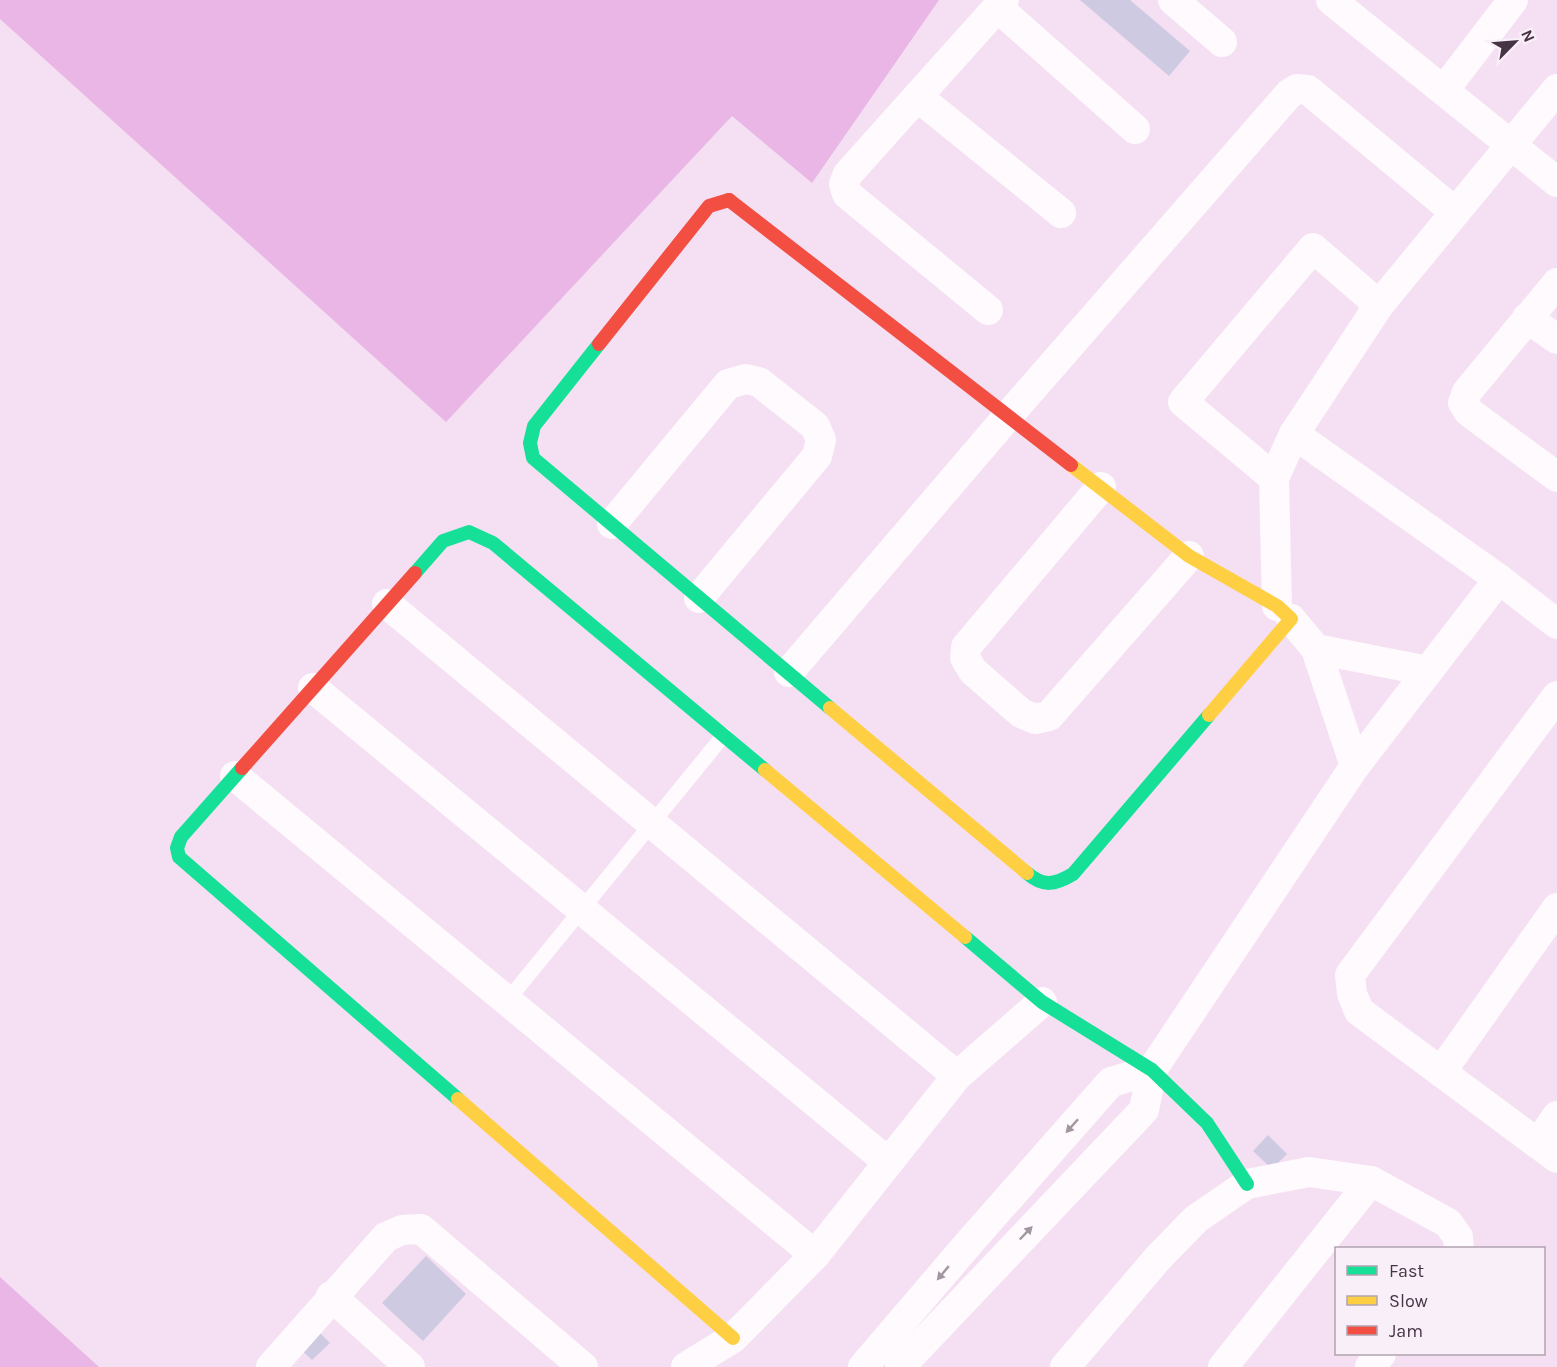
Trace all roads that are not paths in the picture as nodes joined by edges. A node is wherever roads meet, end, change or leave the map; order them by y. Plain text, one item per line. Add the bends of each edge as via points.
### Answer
1 (1173, 0) edge
2 (1331, 0) edge
3 (1514, 0) edge
4 (1000, 4) edge
5 (1362, 9) edge
6 (1222, 42) dead end
7 (1557, 89) edge
8 (1444, 90) junction
9 (918, 97) junction
10 (1135, 129) dead end
11 (1511, 144) junction
12 (1557, 182) edge
13 (1455, 212) junction
14 (1061, 213) dead end
15 (1557, 283) edge
16 (1379, 304) junction
17 (987, 309) dead end
18 (1527, 318) junction
19 (1557, 339) edge
20 (1008, 416) junction
21 (1294, 434) junction
22 (1557, 477) edge
23 (1274, 478) junction
24 (1101, 487) junction
25 (612, 524) junction
26 (1189, 556) junction
27 (1499, 579) junction
28 (699, 597) junction
29 (387, 604) junction
30 (1284, 612) junction
31 (1557, 624) edge
32 (1316, 649) junction
33 (1428, 671) junction
34 (789, 672) junction
35 (313, 688) junction
36 (1557, 696) edge
37 (724, 735) junction
38 (1355, 766) junction
39 (235, 776) junction
40 (651, 824) junction
41 (1557, 908) edge
42 (581, 910) junction
43 (507, 1001) junction
44 (1042, 1002) junction
45 (1152, 1070) junction
46 (1441, 1072) junction
47 (957, 1076) junction
48 (1557, 1116) edge
49 (1547, 1151) edge
50 (888, 1162) junction
51 (1371, 1181) junction
52 (1247, 1184) junction
53 (969, 1243) junction
54 (1459, 1247) edge
55 (814, 1255) junction
56 (995, 1265) junction
57 (332, 1296) junction
58 (733, 1338) junction
59 (1379, 1355) edge
60 (271, 1367) edge
61 (410, 1367) edge
62 (583, 1367) edge
63 (686, 1367) edge
64 (863, 1367) edge
65 (900, 1367) edge
66 (1065, 1367) edge
67 (1223, 1367) edge
68 (1370, 1367) edge

1 - 6 street
2 - 5 street
3 - 8 street
4 - 9 street
4 - 10 street
5 - 8 street
7 - 11 street
8 - 11 street
9 - 14 street
9 - 17 street via 848,174 844,184 847,194
11 - 12 street
11 - 13 street
13 - 16 street
13 - 20 street via 1308,90 1297,89
15 - 18 street
16 - 21 street
16 - 23 street via 1313,248 1183,402
18 - 19 street
18 - 22 street via 1467,392 1463,404
20 - 24 street
20 - 25 street via 729,200 719,201 709,206 534,426 530,442 533,458
20 - 34 street
21 - 23 street
21 - 27 street
23 - 30 street
24 - 26 street
24 - 26 street via 966,647 965,658 973,671 1021,713 1035,718 1049,716
25 - 28 street
25 - 28 street via 728,384 746,379 759,382 815,426 821,440 817,456
26 - 30 street
27 - 31 street
27 - 33 street
28 - 34 street
29 - 35 street
29 - 37 street via 443,541 469,532 493,543
29 - 40 street
30 - 32 street
30 - 34 street via 1073,874 1052,884 1038,883
32 - 33 street
32 - 38 street
33 - 38 street
35 - 39 street
35 - 42 street
36 - 46 street via 1350,975 1359,1011
37 - 40 lane
37 - 44 street
38 - 45 street
39 - 43 street
39 - 58 street via 181,837 179,857
40 - 42 lane
40 - 47 street
41 - 46 street
42 - 43 lane
42 - 50 street
43 - 55 street
44 - 45 street
44 - 47 street
45 - 52 street via 1206,1123
45 -> 53 street via 1111,1082
56 -> 45 street via 1144,1110
46 - 49 street
47 - 50 street
48 - 49 street
50 - 55 street
51 - 52 street via 1309,1172
51 - 54 street via 1448,1223 1458,1237
51 - 67 street
52 - 66 street via 1196,1219
53 - 56 street
53 -> 64 street
55 - 58 street
56 - 65 street
57 - 60 street
57 - 61 street
57 - 62 street via 386,1237 402,1230 421,1229
58 - 63 street
59 - 68 street

